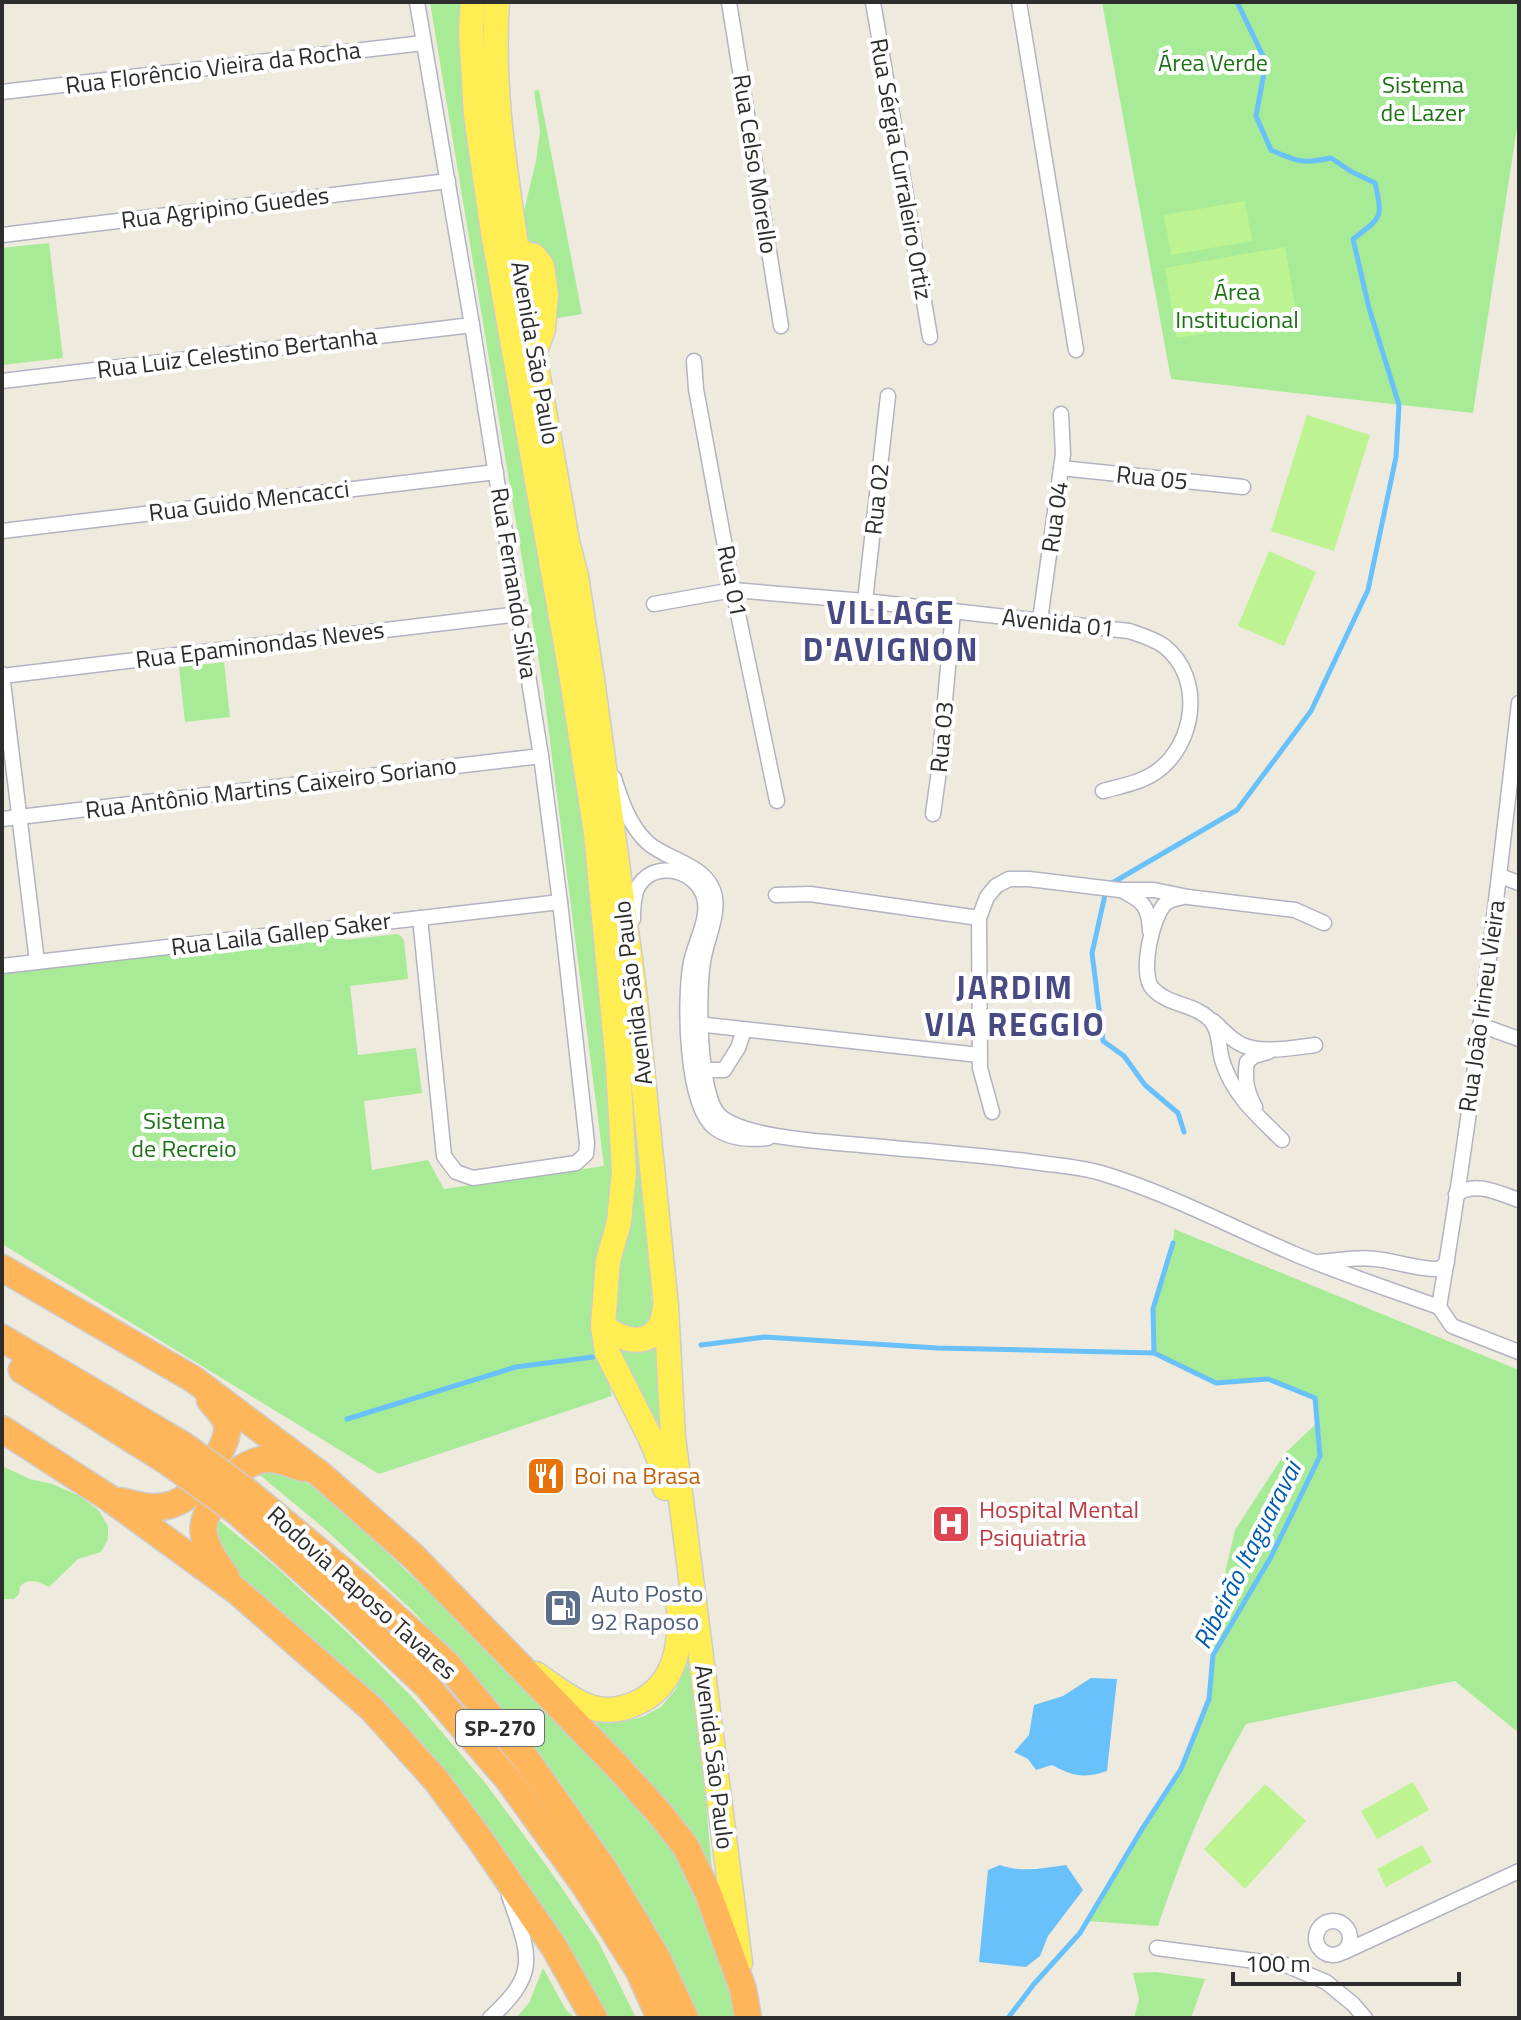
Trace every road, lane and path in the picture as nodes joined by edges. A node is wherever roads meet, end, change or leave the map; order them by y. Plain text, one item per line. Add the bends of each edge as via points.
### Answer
1 (417, 2) edge
2 (472, 2) edge
3 (497, 2) edge
4 (729, 2) edge
5 (873, 2) edge
6 (1019, 2) edge
7 (423, 43) junction
8 (2, 92) edge
9 (448, 181) junction
10 (2, 235) edge
11 (472, 325) junction
12 (781, 326) dead end
13 (930, 337) dead end
14 (1076, 350) dead end
15 (694, 361) dead end
16 (2, 381) edge
17 (888, 396) dead end
18 (1061, 414) dead end
19 (1061, 468) junction
20 (496, 472) junction
21 (1243, 487) dead end
22 (2, 531) edge
23 (733, 590) junction
24 (865, 601) junction
25 (654, 604) dead end
26 (953, 612) junction
27 (519, 614) junction
28 (1040, 620) junction
29 (2, 675) edge
30 (1519, 703) edge
31 (1517, 730) edge
32 (601, 739) junction
33 (541, 756) junction
34 (1103, 791) dead end
35 (777, 801) dead end
36 (933, 814) dead end
37 (19, 817) junction
38 (2, 819) edge
39 (1500, 876) junction
40 (1519, 883) edge
41 (1118, 889) junction
42 (776, 895) dead end
43 (1160, 898) junction
44 (560, 902) junction
45 (1146, 907) junction
46 (420, 918) junction
47 (979, 918) junction
48 (1324, 923) dead end
49 (1150, 944) junction
50 (692, 960) junction
51 (37, 962) junction
52 (2, 966) edge
53 (634, 989) junction
54 (1209, 1019) junction
55 (702, 1024) junction
56 (1480, 1025) junction
57 (744, 1030) junction
58 (1519, 1039) edge
59 (1240, 1044) junction
60 (1315, 1045) dead end
61 (1280, 1049) junction
62 (979, 1055) junction
63 (1222, 1060) junction
64 (1247, 1062) junction
65 (698, 1069) junction
66 (992, 1112) dead end
67 (1263, 1121) junction
68 (1282, 1140) dead end
69 (1456, 1194) junction
70 (1519, 1200) edge
71 (1316, 1262) junction
72 (1447, 1262) junction
73 (2, 1268) edge
74 (666, 1306) junction
75 (1439, 1307) junction
76 (603, 1326) junction
77 (2, 1338) edge
78 (1519, 1352) edge
79 (2, 1357) edge
80 (193, 1379) junction
81 (2, 1429) edge
82 (176, 1453) junction
83 (321, 1475) junction
84 (109, 1498) junction
85 (242, 1502) junction
86 (238, 1592) junction
87 (514, 1660) junction
88 (500, 1869) junction
89 (1519, 1871) edge
90 (1351, 1935) junction
91 (1367, 1940) junction
92 (1157, 1948) dead end
93 (1344, 1952) junction
94 (743, 1989) junction
95 (490, 2018) edge
96 (594, 2018) edge
97 (660, 2018) edge
98 (685, 2018) edge
99 (748, 2018) edge
100 (1365, 2018) edge

1 - 7 street, Rua Fernando Silva
2 - 76 main road, Avenida São Paulo via 476,115 493,232 596,833 624,1172
3 - 32 main road, Avenida São Paulo via 502,156
4 - 12 street, Rua Celso Morello
5 - 13 street, Rua Sérgia Curraleiro Ortiz
6 - 14 street
7 - 8 street, Rua Florêncio Vieira da Rocha
7 - 9 street, Rua Fernando Silva
9 - 10 street, Rua Agripino Guedes
9 - 11 street, Rua Fernando Silva
11 - 16 street, Rua Luiz Celestino Bertanha
11 - 20 street, Rua Fernando Silva
15 - 23 street, Rua 01
17 - 24 street, Rua 02
18 - 19 street, Rua 04
19 - 21 street, Rua 05
19 - 28 street, Rua 04
20 - 22 street, Rua Guido Mencacci
20 - 27 street, Rua Fernando Silva
23 - 24 street, Avenida 01
23 - 25 street, Avenida 01
23 - 35 street, Rua 01
24 - 26 street, Avenida 01
26 - 28 street, Avenida 01
26 - 36 street, Rua 03
27 - 29 street, Rua Epaminondas Neves
27 - 33 street, Rua Fernando Silva
28 - 34 street, Avenida 01 via 1142,636 1164,646 1186,680 1190,720 1173,756 1142,780
29 - 37 street
30 - 31 street, Rua João Irineu Vieira
31 - 39 street, Rua João Irineu Vieira
32 - 53 main road, Avenida São Paulo
32 - 55 street via 639,833 702,874 713,889 715,912 702,966
33 - 37 street, Rua Antônio Martins Caixeiro Soriano
33 - 44 street, Rua Fernando Silva
37 - 38 street, Rua Antônio Martins Caixeiro Soriano
37 - 51 street
39 - 40 street
39 - 56 street, Rua João Irineu Vieira
41 - 43 street
41 - 45 street
41 - 47 street via 1009,879 987,897
42 - 47 street via 810,894
43 - 45 street via 1145,895
43 - 48 street via 1295,910
43 - 49 street
44 - 46 street, Rua Laila Gallep Saker
44 - 46 street, Rua Fernando Silva via 586,1154 576,1163 473,1178 456,1172 444,1156
45 - 49 street
46 - 51 street, Rua Laila Gallep Saker
47 - 62 street
49 - 54 street via 1146,973 1153,989
50 - 53 street via 706,908 703,896 684,874 655,871 637,889 633,903
50 - 55 street via 694,1017
50 - 65 street via 687,1025
51 - 52 street, Rua Laila Gallep Saker
53 - 74 main road, Avenida São Paulo
54 - 59 street
54 - 63 street
55 - 57 street
55 - 65 street
56 - 58 street
56 - 69 street, Rua João Irineu Vieira
57 - 62 street
57 - 65 street via 724,1070
59 - 61 street
59 - 63 street via 1228,1045
59 - 64 street
60 - 61 street
61 - 64 street
62 - 66 street
63 - 64 street via 1236,1071
63 - 67 street via 1239,1097
64 - 67 street via 1245,1082
65 - 71 street via 719,1115 740,1126 784,1137 1047,1163 1099,1173
67 - 68 street
69 - 70 street via 1482,1188
69 - 72 street, Rua João Irineu Vieira
71 - 72 street via 1380,1259 1429,1270
71 - 75 street
72 - 75 street, Rua João Irineu Vieira
73 - 80 highway, SP-270
74 - 76 main road via 661,1325 642,1339 617,1337
74 - 94 main road, Avenida São Paulo via 673,1437
75 - 78 street via 1452,1326
76 - 87 main road, Avenida São Paulo via 607,1352 663,1473 681,1627 676,1657 650,1696 605,1711 574,1699
77 - 82 highway, Rodovia Raposo Tavares / SP-270
79 - 82 highway, Rodovia Raposo Tavares / SP-270
80 - 83 highway, SP-270
80 - 84 highway via 226,1420 227,1438 220,1455 186,1497 173,1504 157,1508
81 - 84 highway
82 - 85 highway, Rodovia Raposo Tavares / SP-270, bridge
83 - 86 highway via 266,1458 241,1469 204,1515 204,1541
83 - 87 highway, SP-270 via 414,1557
84 - 86 highway
85 - 97 highway, Rodovia Raposo Tavares / SP-270 via 427,1686 507,1778 585,1886 639,1971
85 - 98 highway, Rodovia Raposo Tavares / SP-270 via 362,1587 447,1664 526,1759 604,1869 657,1958
86 - 88 highway via 371,1708 436,1780
87 - 94 highway, SP-270 via 686,1847
88 - 95 street via 527,1949 526,1968 521,1983
88 - 96 highway via 554,1947
89 - 91 street
90 - 91 street
90 - 93 street
90 - 93 street via 1345,1924 1334,1920 1316,1934 1318,1946 1327,1954
91 - 93 street
92 - 100 street via 1286,1965 1326,1982
94 - 99 highway, SP-270

